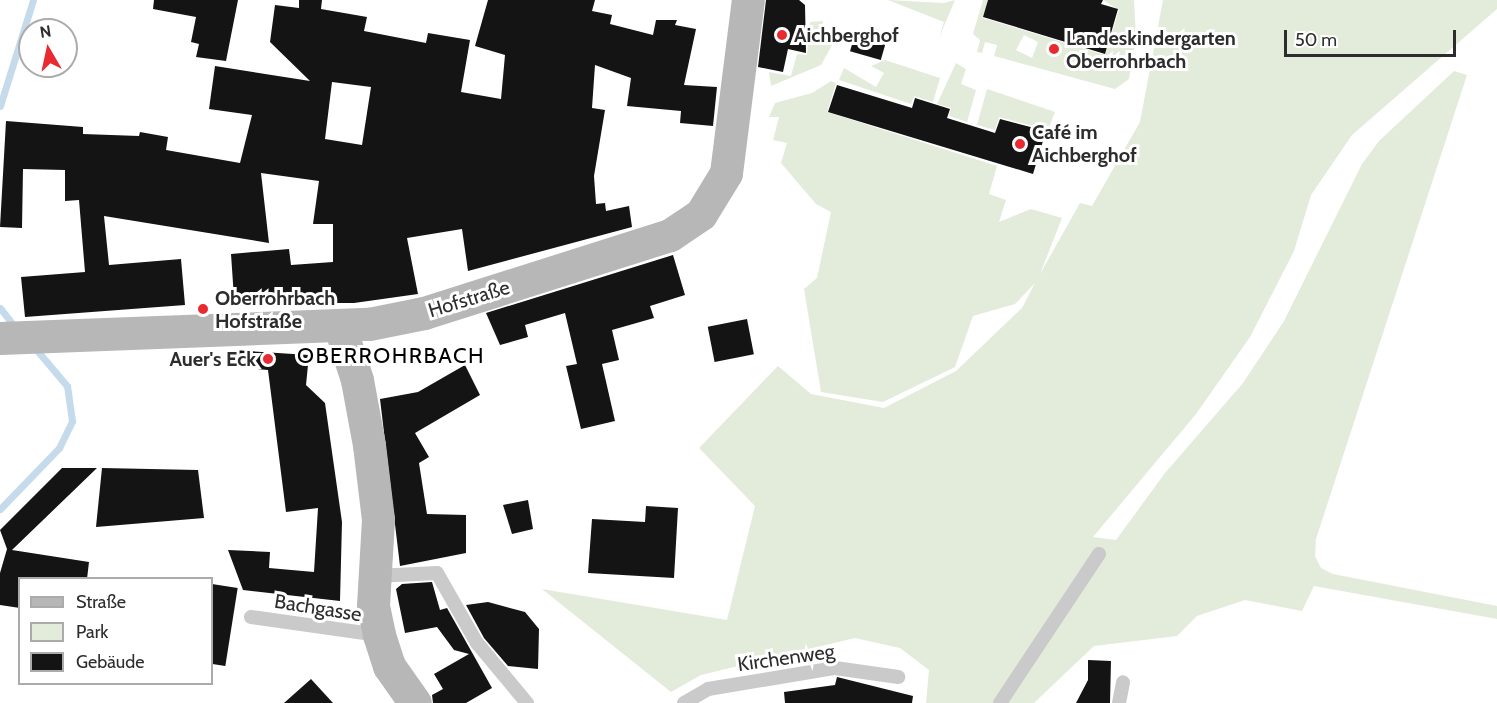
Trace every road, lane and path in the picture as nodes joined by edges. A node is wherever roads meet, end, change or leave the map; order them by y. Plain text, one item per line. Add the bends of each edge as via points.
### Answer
1 (748, 0) edge
2 (340, 327) junction
3 (0, 338) edge
4 (1099, 554) dead end
5 (374, 576) junction
6 (251, 617) dead end
7 (379, 635) junction
8 (898, 677) dead end
9 (1123, 682) dead end
10 (415, 703) edge
11 (527, 703) edge
12 (684, 703) edge
13 (1000, 703) edge
14 (1119, 703) edge

1 - 2 main road, Hofstraße via 737,58 731,155 720,189 701,214 670,235 424,313
2 - 3 main road, Hofstraße
2 - 5 main road via 357,380 369,445 378,519
4 - 13 lane
5 - 7 main road
5 - 11 lane via 437,573 477,644
6 - 7 lane, Bachgasse
7 - 10 main road via 389,666
8 - 12 lane, Kirchenweg via 835,668 708,689
9 - 14 lane

